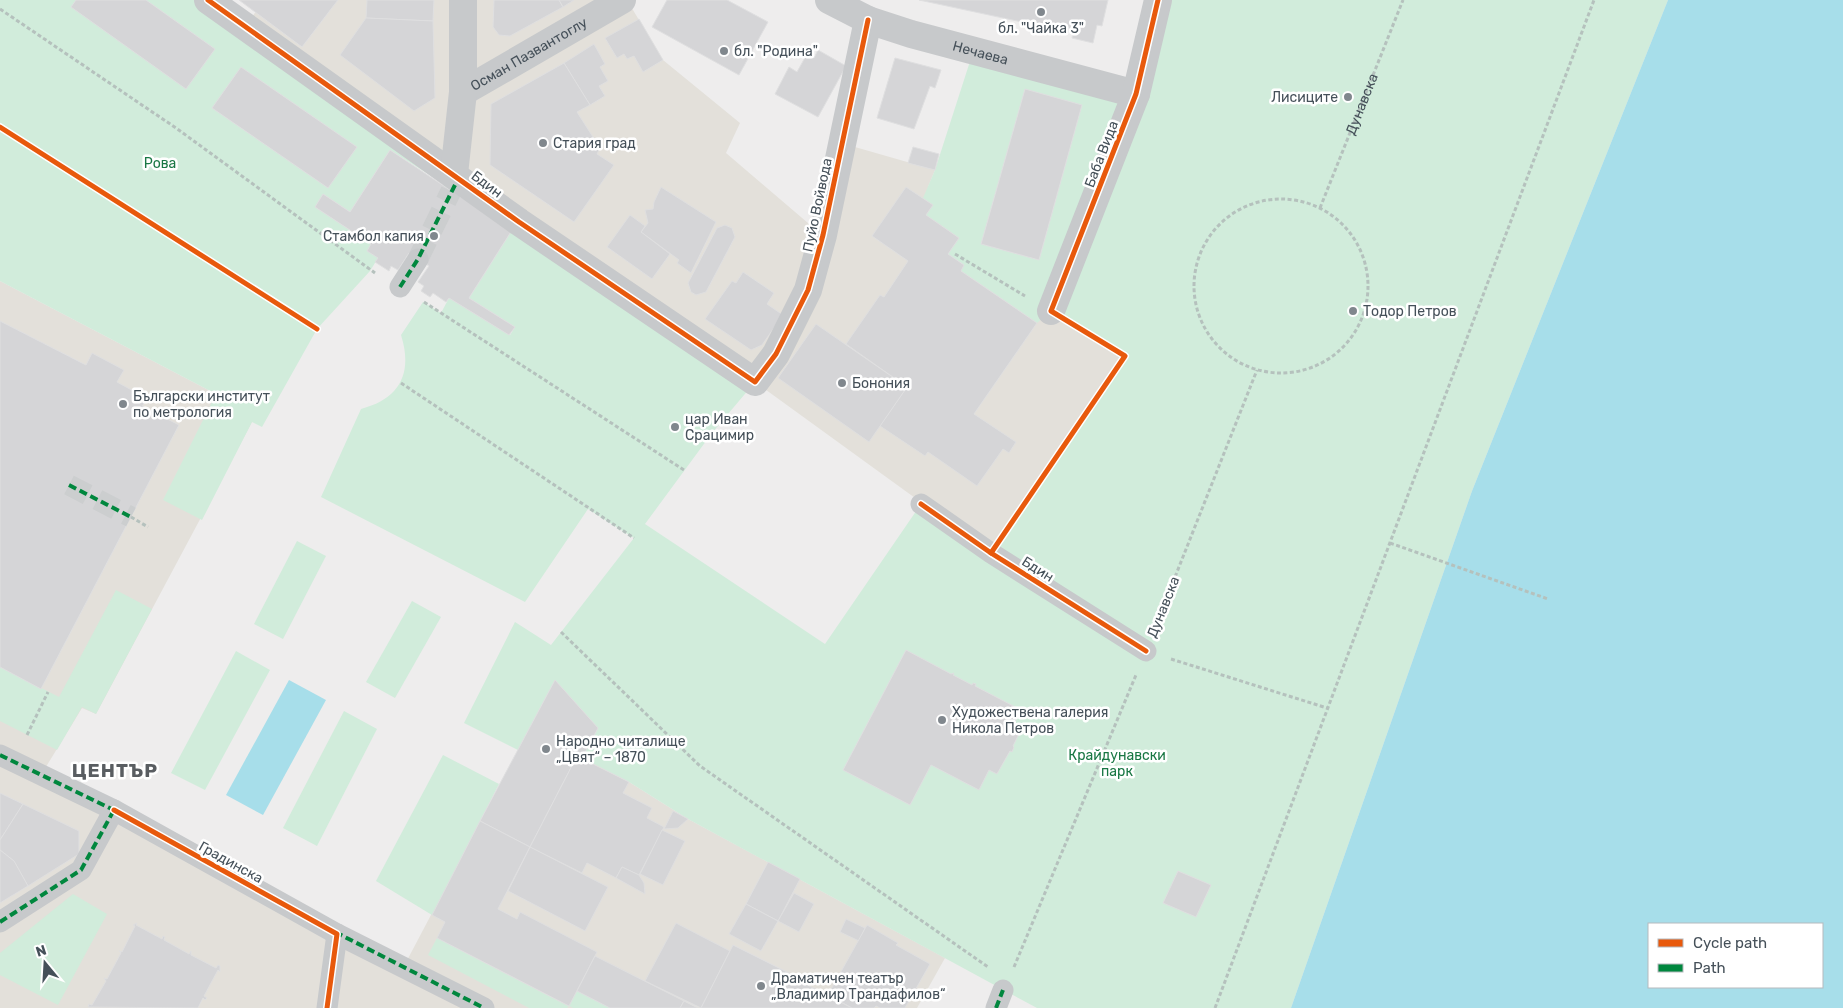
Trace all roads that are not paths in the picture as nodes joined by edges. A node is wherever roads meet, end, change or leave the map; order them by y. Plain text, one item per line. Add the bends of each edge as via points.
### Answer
1 (208, 0) edge
2 (463, 0) edge
3 (622, 0) edge
4 (828, 0) edge
5 (1158, 0) edge
6 (868, 20) junction
7 (462, 92) junction
8 (1136, 94) junction
9 (455, 181) junction
10 (418, 259) tunnel mouth
11 (400, 287) road end
12 (1051, 311) road end
13 (755, 382) joint
14 (921, 504) dead end
15 (1146, 651) road end
16 (0, 755) edge
17 (114, 810) junction
18 (0, 922) edge
19 (337, 934) junction
20 (327, 1008) edge
21 (484, 1008) edge

1 - 9 street, Бдин
2 - 7 street
3 - 7 street, Осман Пазвантоглу
4 - 6 street, Нечаева
5 - 8 street, Баба Вида
6 - 8 street, Нечаева via 973,52
6 - 13 street, Пуйо Войвода via 823,235 808,290 776,354
7 - 9 street
8 - 12 street, Баба Вида
9 - 13 street, Бдин
10 - 11 street
14 - 15 street, Бдин via 991,553
16 - 17 street, Градинска
17 - 18 street via 81,870
17 - 19 street, Градинска
19 - 20 street
19 - 21 street, Градинска

